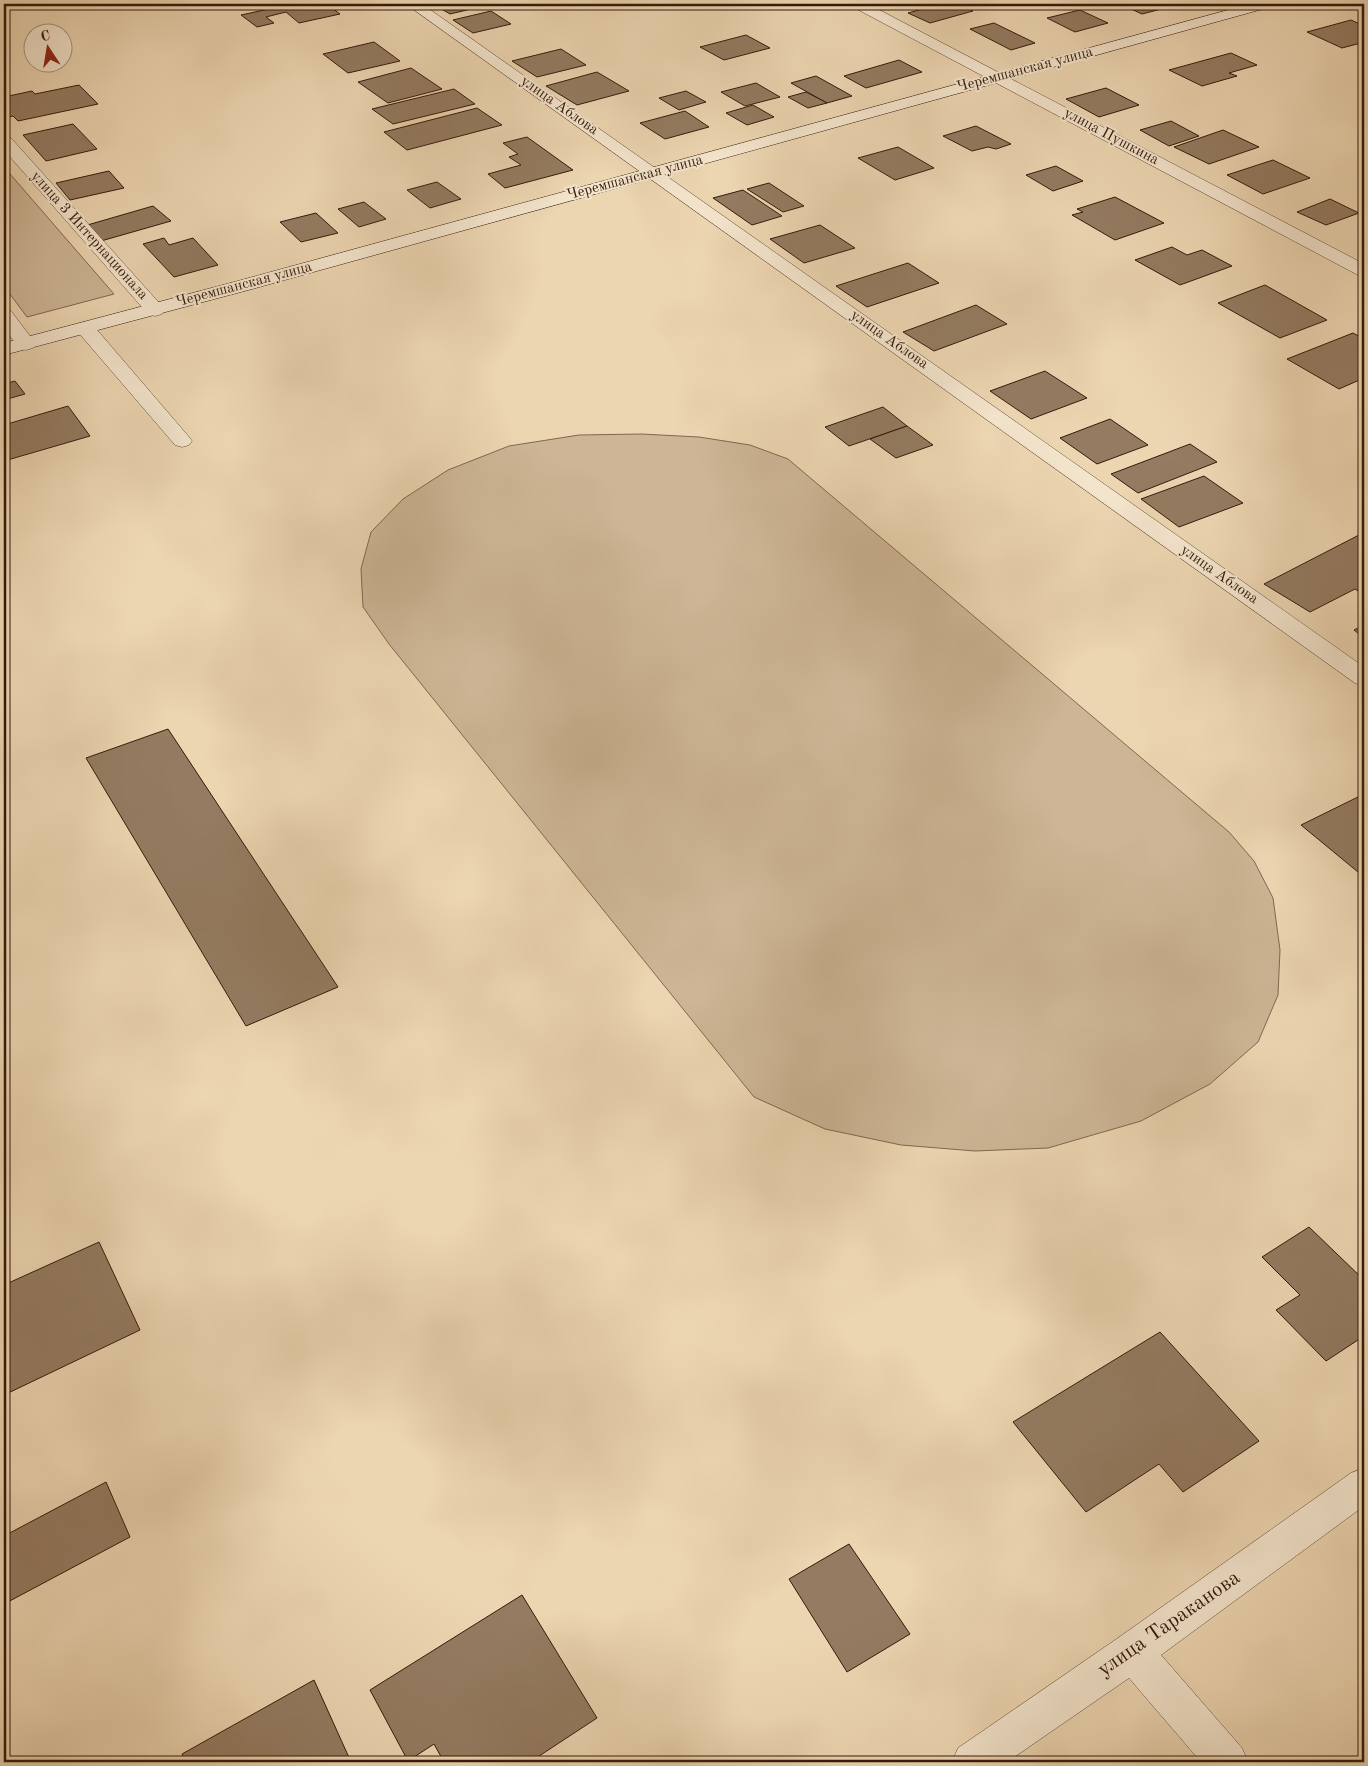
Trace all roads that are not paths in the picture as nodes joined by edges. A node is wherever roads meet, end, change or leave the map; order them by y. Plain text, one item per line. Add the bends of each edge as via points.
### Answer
1 (414, 4) edge
2 (858, 4) edge
3 (1265, 4) edge
4 (1000, 78) junction
5 (4, 140) edge
6 (653, 173) junction
7 (1364, 271) edge
8 (155, 310) junction
9 (4, 315) edge
10 (85, 328) junction
11 (26, 344) junction
12 (4, 349) edge
13 (182, 441) dead end
14 (1364, 678) edge
15 (1364, 1485) edge
16 (1132, 1652) junction
17 (972, 1762) edge
18 (1228, 1762) edge

1 - 6 street, улица Аблова
2 - 4 street, улица Пушкина
3 - 4 street, Черемшанская улица
4 - 6 street, Черемшанская улица
4 - 7 street, улица Пушкина
5 - 8 street, улица 3 Интернационала
6 - 8 street, Черемшанская улица
6 - 14 street, улица Аблова
8 - 10 street, Черемшанская улица
9 - 11 street
10 - 11 street, Черемшанская улица
10 - 13 street
11 - 12 street, Черемшанская улица
15 - 16 street, улица Тараканова
16 - 17 street, улица Тараканова
16 - 18 street

